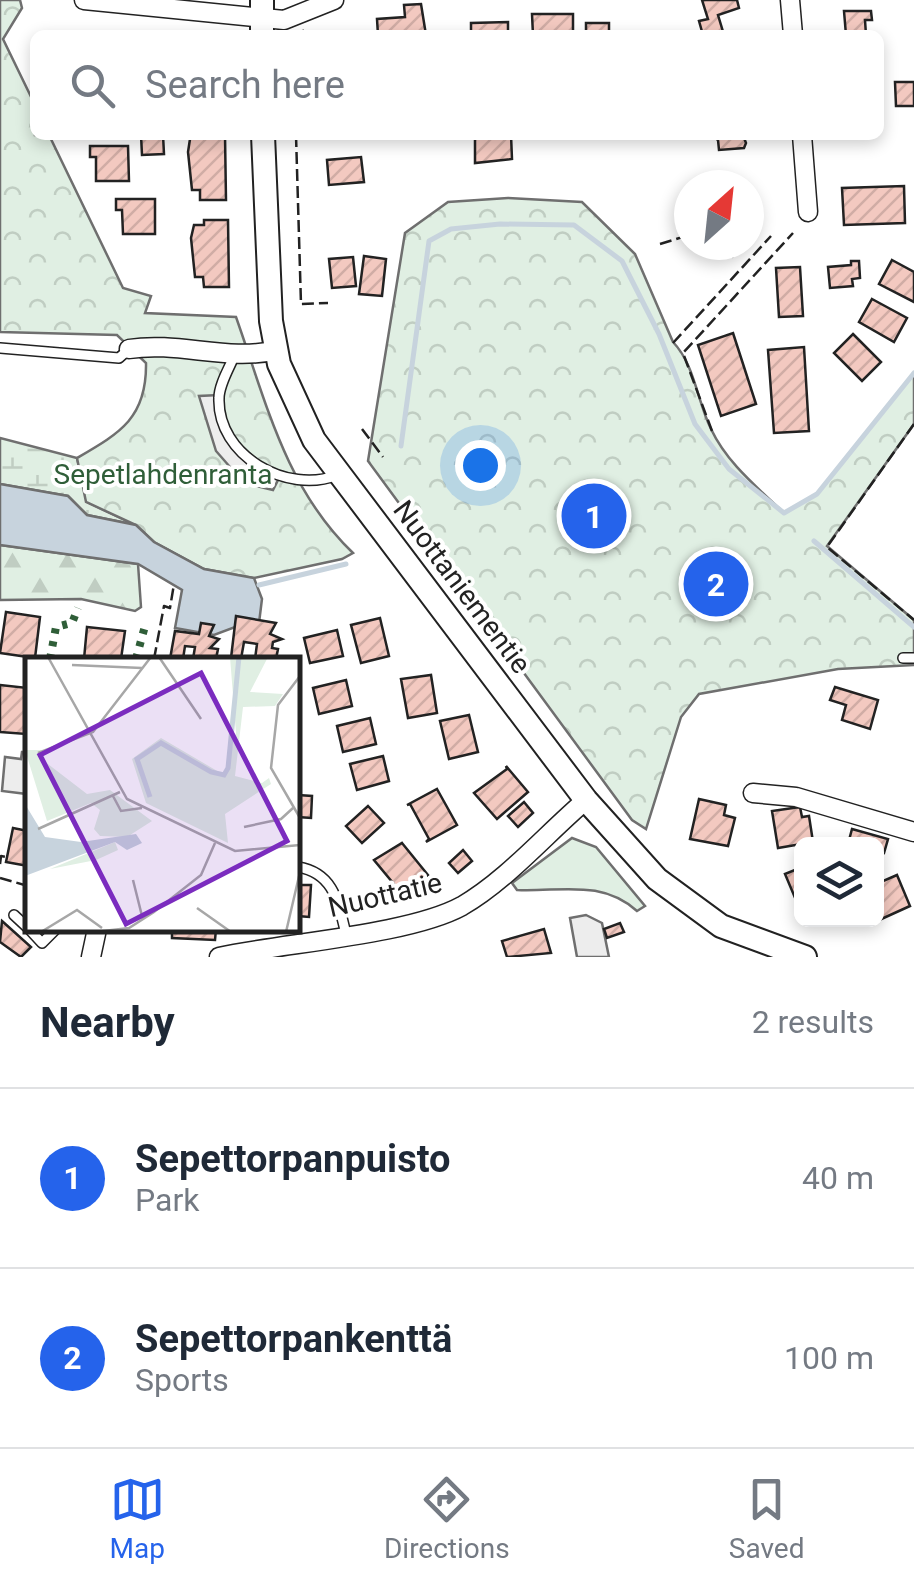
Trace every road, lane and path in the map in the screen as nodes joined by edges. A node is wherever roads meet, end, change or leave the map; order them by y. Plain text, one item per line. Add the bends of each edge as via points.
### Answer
1 (84, 0) edge
2 (334, 0) edge
3 (790, 0) edge
4 (262, 18) edge
5 (793, 30) edge
6 (263, 140) edge
7 (802, 140) edge
8 (808, 212) dead end
9 (0, 348) edge
10 (129, 349) joint
11 (276, 350) junction
12 (235, 354) junction
13 (340, 474) junction
14 (753, 792) dead end
15 (586, 800) junction
16 (914, 832) edge
17 (300, 867) edge
18 (14, 915) dead end
19 (25, 926) edge
20 (31, 932) edge
21 (54, 932) edge
22 (97, 932) edge
23 (346, 934) junction
24 (91, 957) edge
25 (219, 957) edge
26 (806, 957) edge

1 - 4 street
2 - 4 street via 294,19
3 - 5 street
6 - 11 main road, Nuottaniementie
7 - 8 street
9 - 10 lane via 94,358 119,358
10 - 12 street
11 - 12 street
11 - 13 main road, Nuottaniementie via 292,398
12 - 13 lane via 218,395 234,440 279,478 302,483
13 - 15 main road, Nuottaniementie
14 - 16 street via 796,797
15 - 23 street, Nuottatie via 466,904
15 - 26 main road, Nuottaniementie via 686,903 721,926
17 - 23 lane via 316,870 335,891
18 - 19 lane
20 - 21 lane via 42,942
22 - 24 street
23 - 25 street, Nuottatie

